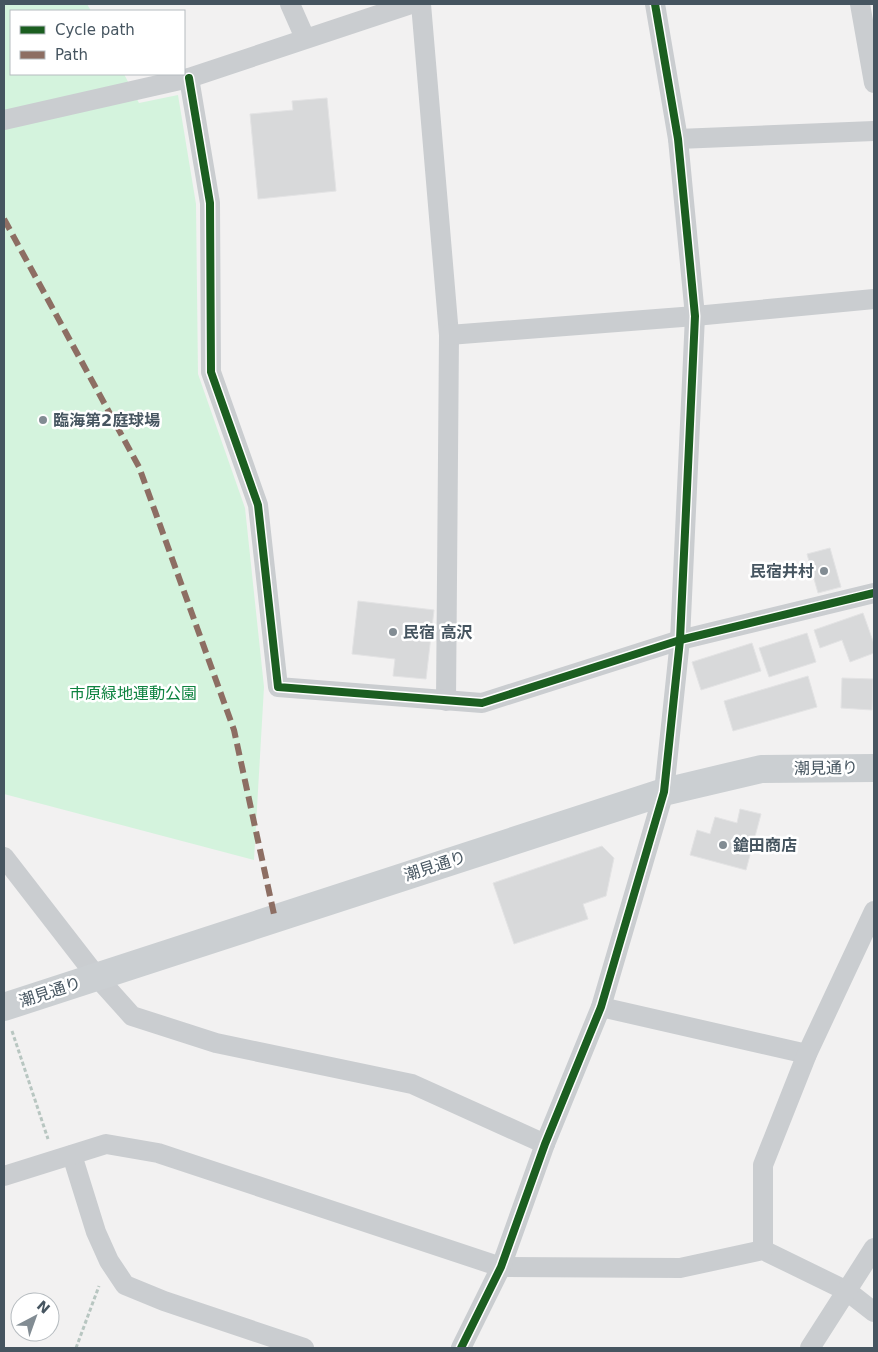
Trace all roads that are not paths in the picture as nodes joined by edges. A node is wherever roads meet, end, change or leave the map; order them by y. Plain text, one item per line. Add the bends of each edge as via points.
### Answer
1 (290, 4) edge
2 (411, 4) edge
3 (421, 4) edge
4 (655, 4) edge
5 (860, 4) edge
6 (305, 38) junction
7 (189, 78) junction
8 (874, 83) edge
9 (4, 120) edge
10 (874, 131) edge
11 (678, 139) junction
12 (874, 300) edge
13 (695, 316) junction
14 (449, 335) junction
15 (874, 593) edge
16 (680, 640) junction
17 (446, 701) junction
18 (874, 768) edge
19 (664, 792) junction
20 (6, 866) edge
21 (874, 911) edge
22 (97, 976) junction
23 (4, 1007) edge
24 (600, 1007) junction
25 (807, 1054) junction
26 (545, 1144) junction
27 (64, 1158) junction
28 (4, 1176) edge
29 (874, 1248) edge
30 (763, 1250) junction
31 (501, 1267) junction
32 (847, 1291) junction
33 (874, 1312) edge
34 (304, 1348) edge
35 (460, 1348) edge
36 (810, 1348) edge

1 - 6 street
2 - 6 street
3 - 14 street
4 - 11 street
5 - 8 street
6 - 7 street
7 - 9 street
7 - 17 street via 210,203 211,372 258,505 278,687
10 - 11 street
11 - 13 street
12 - 13 street
13 - 14 street
13 - 16 street
14 - 17 street
15 - 16 street
16 - 17 street via 482,703
16 - 19 street
18 - 19 street, 潮見通り via 761,769
19 - 22 street, 潮見通り
19 - 24 street
20 - 22 street
21 - 25 street
22 - 23 street, 潮見通り
22 - 26 street via 132,1016 216,1043 412,1084
24 - 25 street
24 - 26 street
25 - 30 street via 763,1165
26 - 31 street
27 - 28 street
27 - 31 street via 106,1144 158,1153
27 - 34 street via 109,1261 125,1285
29 - 32 street
30 - 31 street via 680,1268
30 - 32 street
31 - 35 street
32 - 33 street
32 - 36 street

